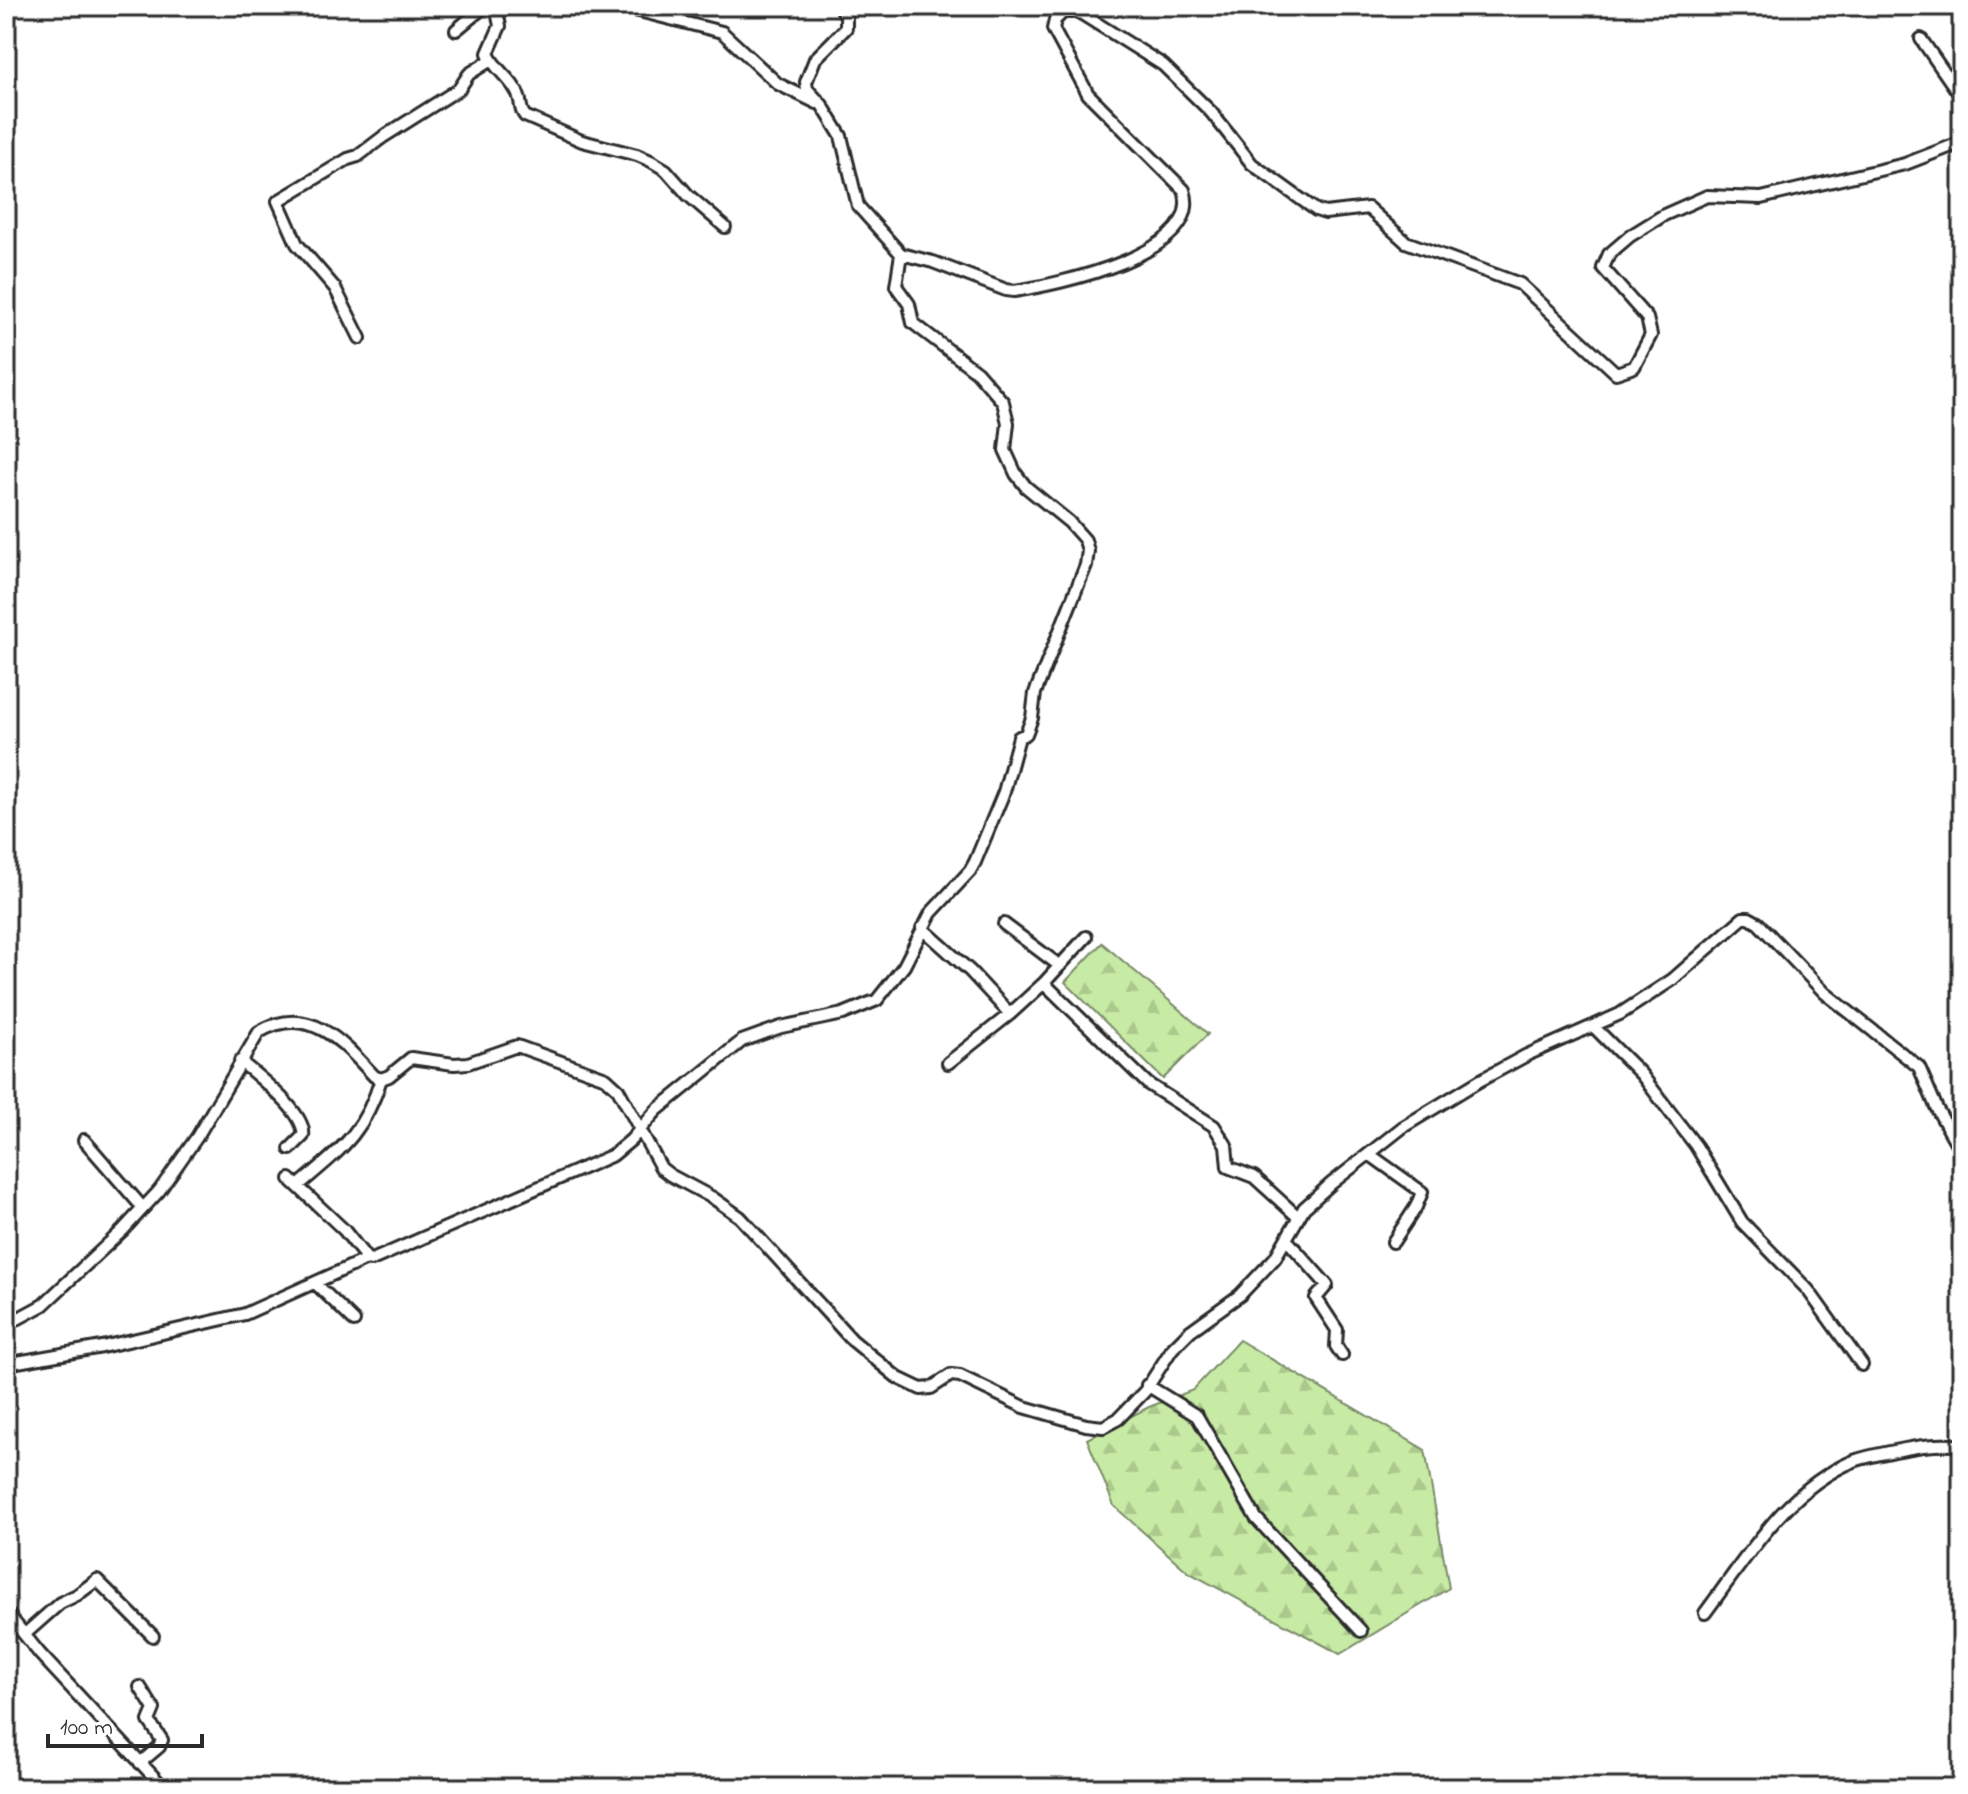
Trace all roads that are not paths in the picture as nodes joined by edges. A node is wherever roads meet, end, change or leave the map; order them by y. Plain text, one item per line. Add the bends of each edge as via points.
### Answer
1 (485, 6) edge
2 (496, 6) edge
3 (619, 6) edge
4 (840, 6) edge
5 (456, 30) dead end
6 (1921, 39) dead end
7 (491, 60) junction
8 (1962, 98) edge
9 (822, 105) junction
10 (1962, 142) edge
11 (725, 227) dead end
12 (901, 254) junction
13 (360, 338) dead end
14 (1004, 924) dead end
15 (922, 928) junction
16 (1086, 937) dead end
17 (1060, 966) junction
18 (1044, 983) junction
19 (1010, 1014) junction
20 (1594, 1027) junction
21 (240, 1061) junction
22 (948, 1063) dead end
23 (381, 1079) junction
24 (640, 1131) junction
25 (84, 1140) dead end
26 (290, 1149) dead end
27 (1962, 1153) edge
28 (1369, 1154) junction
29 (143, 1208) junction
30 (1298, 1217) junction
31 (1287, 1240) junction
32 (1393, 1242) dead end
33 (367, 1259) junction
34 (315, 1283) junction
35 (354, 1321) dead end
36 (6, 1325) edge
37 (1342, 1355) dead end
38 (6, 1364) edge
39 (1862, 1365) dead end
40 (1147, 1385) junction
41 (1962, 1446) edge
42 (6, 1612) edge
43 (1705, 1613) dead end
44 (1361, 1631) dead end
45 (25, 1634) junction
46 (153, 1636) dead end
47 (140, 1687) dead end
48 (140, 1763) junction
49 (164, 1788) edge

1 - 5 street
2 - 7 street via 500,26 489,50
3 - 9 street via 722,32 778,84
4 - 9 street via 846,28 815,59 806,82
6 - 8 street
7 - 11 street via 517,93 525,116 582,141 651,161
7 - 13 street via 469,74 459,89 358,156 278,201 297,244 335,288
9 - 12 street via 841,136 858,206
10 - 12 street via 1914,161 1761,198 1709,195 1630,236 1609,254 1603,268 1647,318 1651,335 1634,367 1616,373 1520,284 1406,242 1370,208 1316,210 1252,164 1211,112 1163,65 1072,11 1058,16 1054,34 1094,103 1184,190 1186,207 1179,221 1151,250 1090,276 1014,291
12 - 15 street via 896,286 909,304 913,323 977,372 1003,402 1010,465 1026,487 1075,528 1088,551 987,837 970,871
14 - 17 street
15 - 19 street
15 - 24 street via 904,966 877,1000 742,1041 657,1110
16 - 17 street
17 - 18 street
18 - 19 street
18 - 30 street via 1148,1084 1214,1126 1226,1145 1228,1167 1254,1177
19 - 22 street
20 - 27 street via 1672,980 1749,918 1825,993 1919,1067
20 - 28 street via 1479,1081
20 - 39 street via 1641,1074 1696,1146 1742,1222 1808,1290
21 - 23 street via 259,1032 272,1024 307,1022 334,1037
21 - 26 street via 302,1124 303,1136
21 - 29 street via 177,1167
23 - 24 street via 411,1058 468,1063 517,1046 613,1082
23 - 33 street via 369,1112 349,1140 294,1183
24 - 33 street via 613,1155
24 - 40 street via 661,1168 740,1217 852,1340 910,1385 931,1388 951,1375 960,1376 1024,1407 1103,1427 1129,1410
25 - 29 street
28 - 30 street
28 - 32 street via 1422,1192
29 - 36 street via 43,1305
30 - 31 street
31 - 37 street via 1327,1285 1316,1298 1337,1330 1336,1346
31 - 40 street via 1240,1295 1172,1349
33 - 34 street
34 - 35 street
34 - 38 street via 238,1316
40 - 44 street via 1197,1416 1256,1518
41 - 43 street via 1930,1443 1866,1457 1826,1476 1776,1519
42 - 45 street
45 - 46 street via 60,1603 98,1580
45 - 48 street
47 - 48 street via 154,1709 149,1721 162,1740
48 - 49 street

